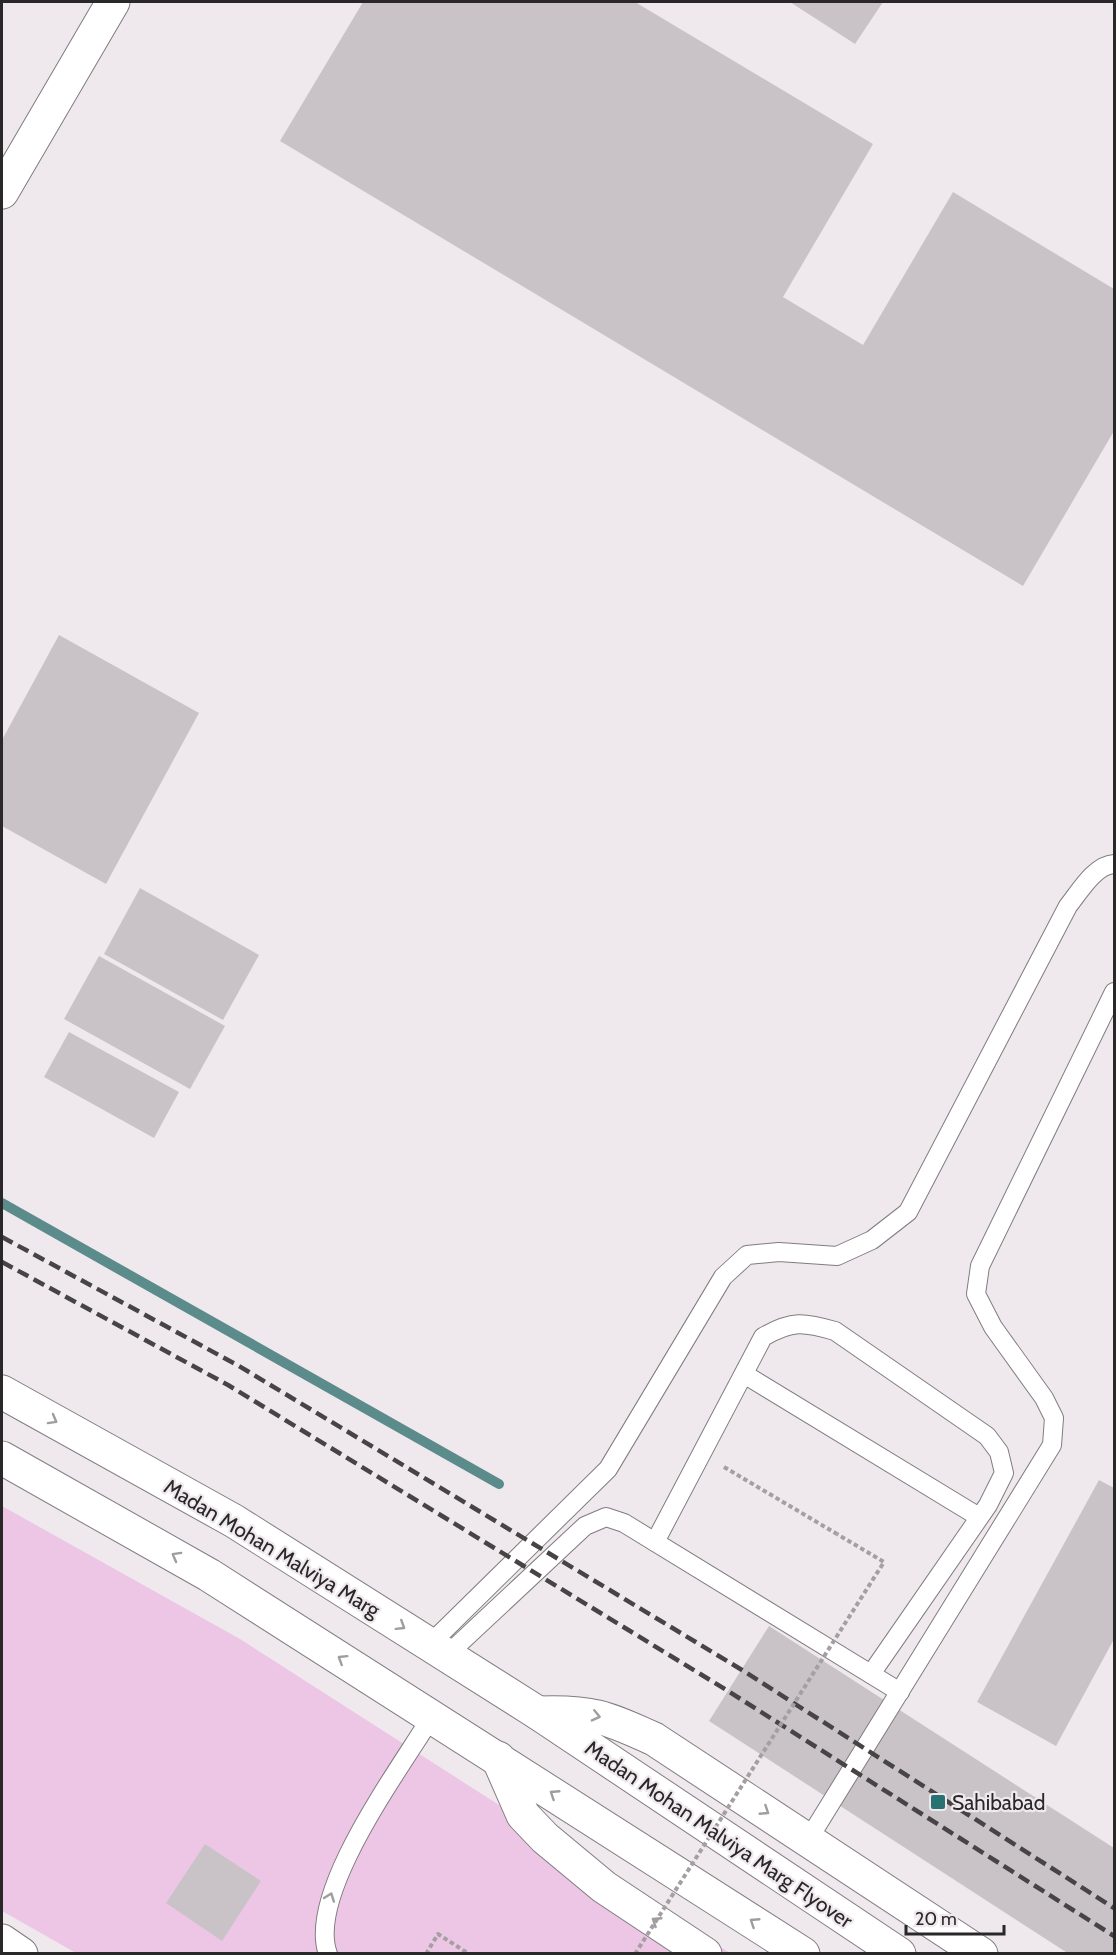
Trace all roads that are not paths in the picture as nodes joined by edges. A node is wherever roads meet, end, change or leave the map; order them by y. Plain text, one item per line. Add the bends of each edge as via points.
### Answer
1 (112, 2) edge
2 (2, 192) edge
3 (1114, 864) edge
4 (1114, 992) edge
5 (744, 1374) junction
6 (2, 1392) edge
7 (2, 1458) edge
8 (979, 1517) junction
9 (655, 1542) junction
10 (438, 1649) junction
11 (871, 1674) junction
12 (900, 1692) junction
13 (538, 1713) junction
14 (432, 1716) junction
15 (498, 1758) junction
16 (808, 1840) junction
17 (2, 1941) edge
18 (21, 1953) edge
19 (328, 1953) edge
20 (705, 1953) edge
21 (803, 1953) edge
22 (899, 1953) edge
23 (981, 1953) edge

1 - 2 main road
3 - 10 lane via 1108,864 1089,880 1068,906 908,1212 872,1240 837,1256 779,1252 747,1256 723,1277 608,1469
4 - 12 lane via 980,1266 976,1294 993,1327 1044,1398 1054,1418 1052,1445
5 - 8 lane
5 - 8 lane via 763,1337 783,1325 807,1323 835,1331 987,1436 999,1452 1004,1473
5 - 9 lane
6 -> 10 main road, Madan Mohan Malviya Marg via 234,1521
14 -> 7 main road via 209,1575
8 - 11 lane
9 - 10 lane via 606,1517 585,1526
9 - 11 lane
10 - 13 main road, Madan Mohan Malviya Marg
11 - 12 lane
12 - 16 lane
13 -> 16 main road via 578,1712 610,1719 645,1735
13 - 22 main road, Madan Mohan Malviya Marg Flyover
14 - 15 main road
19 -> 14 lane via 323,1940 326,1907 342,1864
20 -> 15 main road via 604,1887 545,1838 523,1815
21 -> 15 main road
16 - 23 main road
17 - 18 main road

